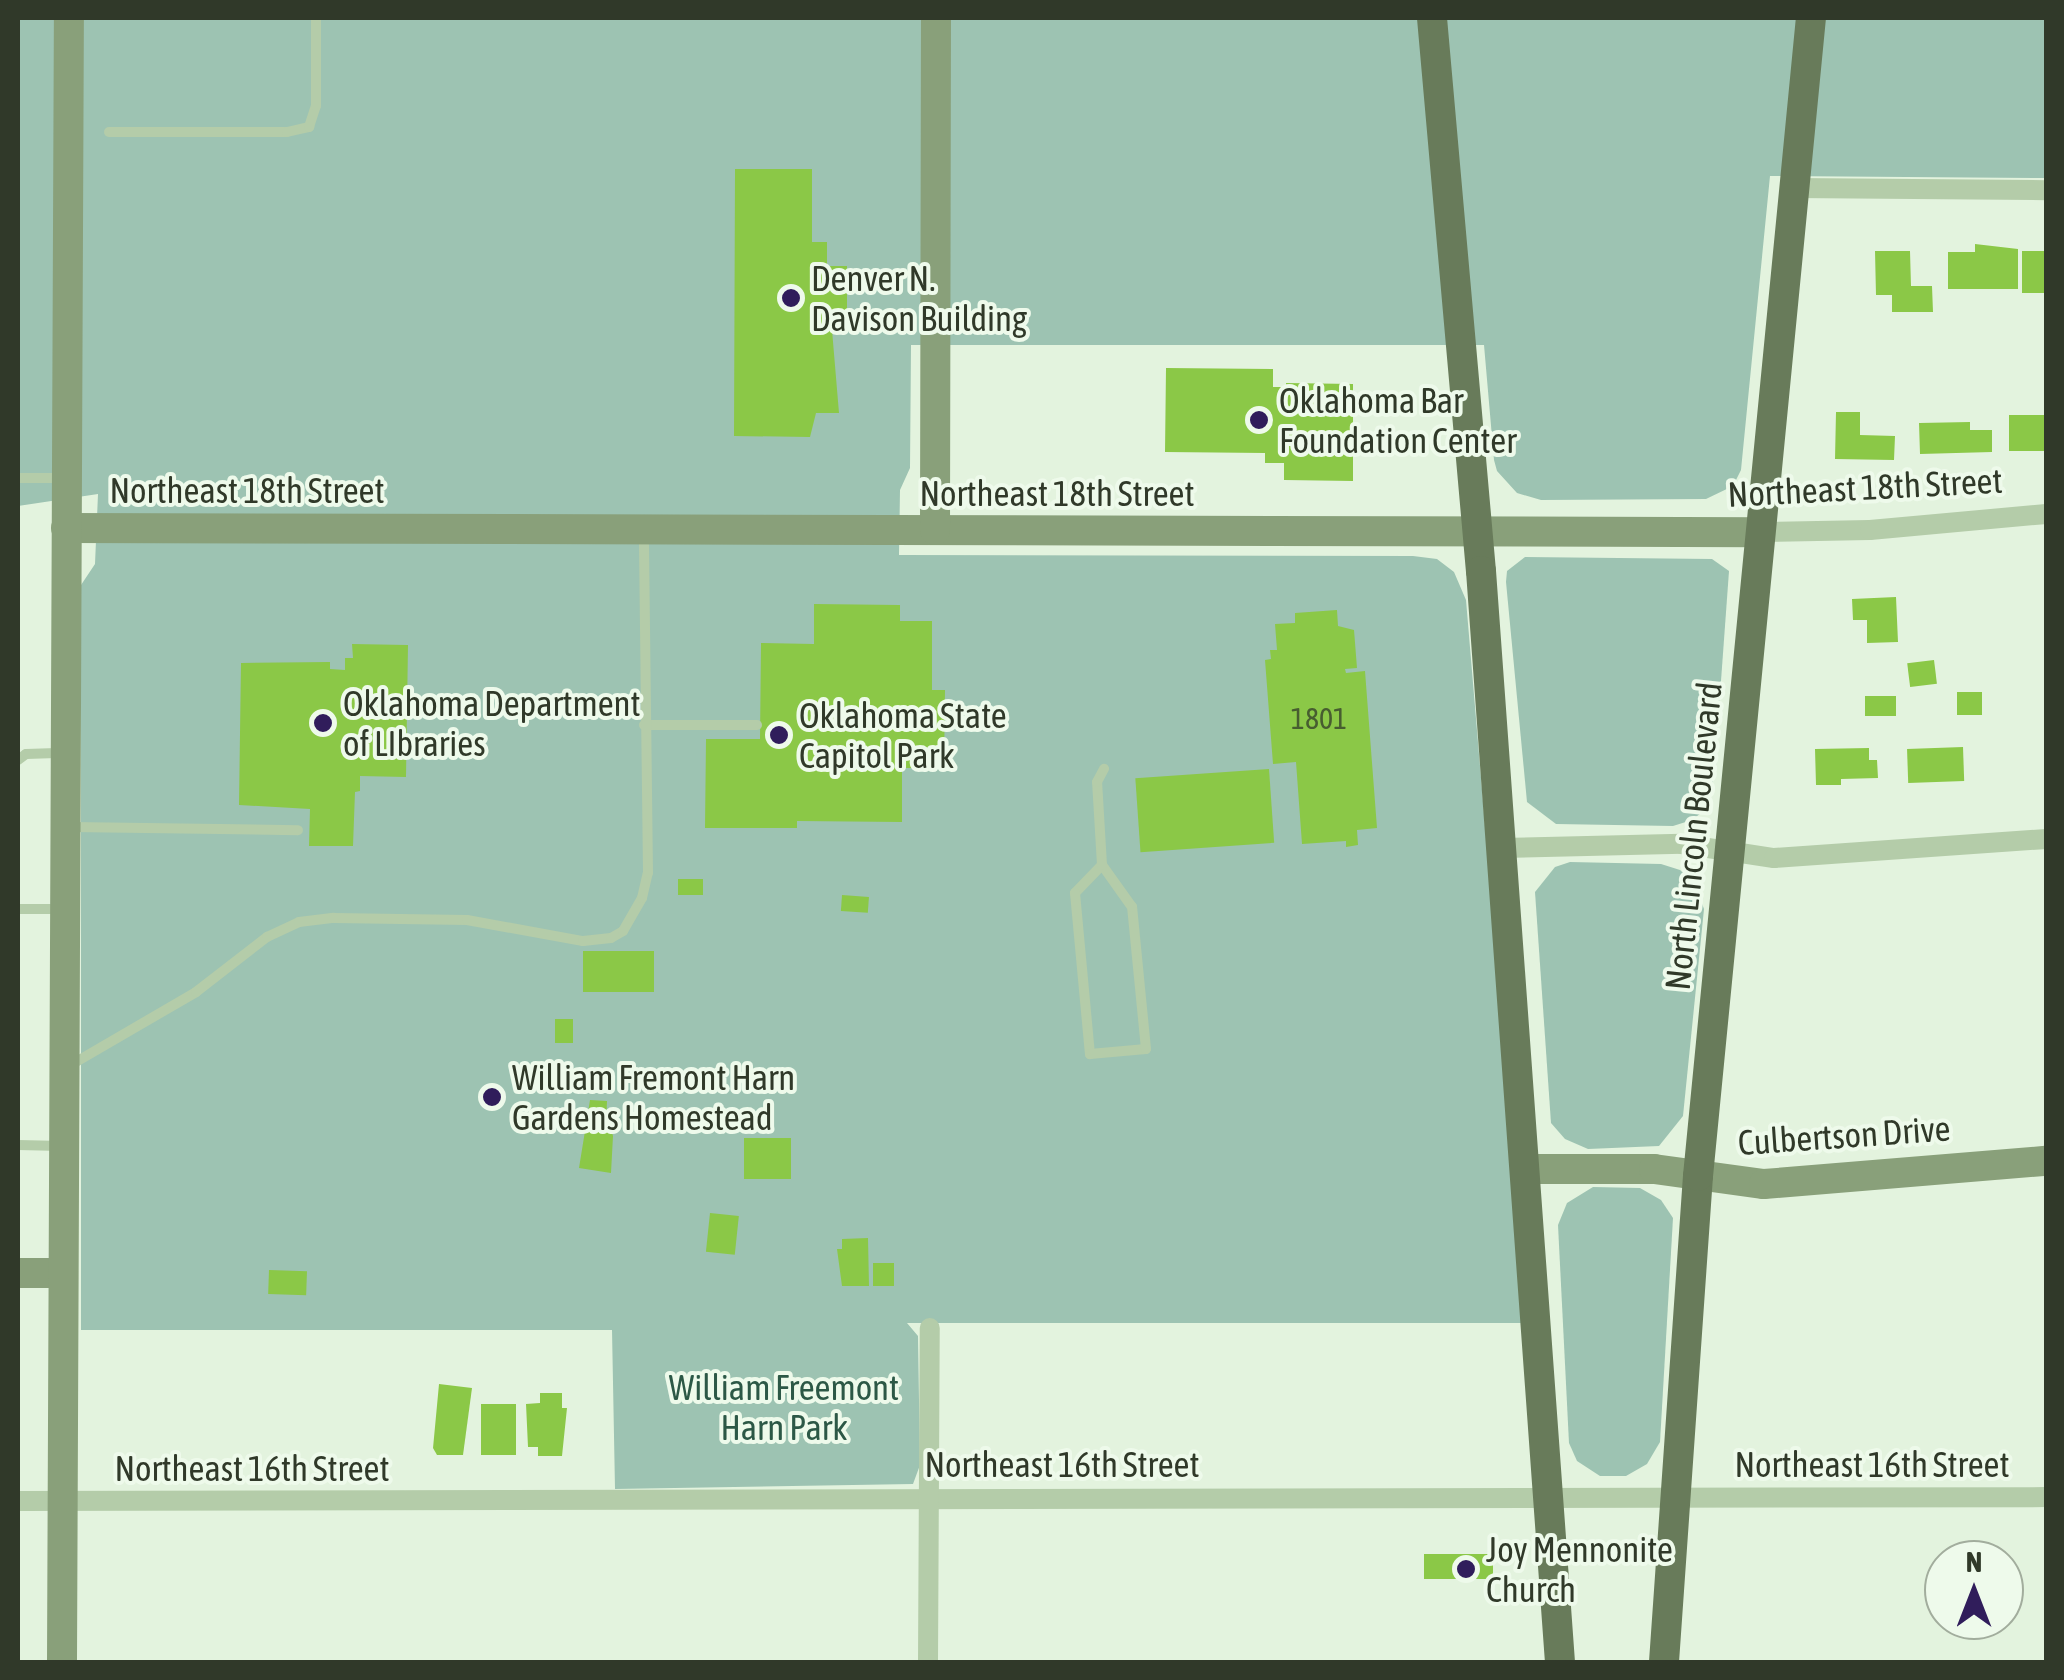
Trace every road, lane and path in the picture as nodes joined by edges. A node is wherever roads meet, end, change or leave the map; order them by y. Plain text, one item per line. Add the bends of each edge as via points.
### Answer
1 (68, 18) edge
2 (316, 18) edge
3 (936, 18) edge
4 (1432, 18) edge
5 (1811, 18) edge
6 (109, 132) dead end
7 (1794, 188) junction
8 (2046, 190) edge
9 (18, 478) edge
10 (66, 478) junction
11 (2046, 514) edge
12 (66, 528) junction
13 (644, 528) junction
14 (935, 530) junction
15 (1478, 532) junction
16 (1760, 532) junction
17 (644, 725) junction
18 (757, 726) dead end
19 (65, 753) junction
20 (18, 760) edge
21 (1104, 769) dead end
22 (65, 827) junction
23 (298, 830) dead end
24 (2046, 838) edge
25 (1500, 848) junction
26 (1728, 851) junction
27 (1102, 865) junction
28 (18, 909) edge
29 (64, 909) junction
30 (64, 1068) junction
31 (18, 1145) edge
32 (63, 1146) junction
33 (2046, 1161) edge
34 (1528, 1169) junction
35 (1698, 1176) junction
36 (18, 1273) edge
37 (63, 1273) junction
38 (930, 1328) dead end
39 (1549, 1496) junction
40 (1674, 1496) junction
41 (929, 1497) junction
42 (2046, 1497) edge
43 (18, 1502) edge
44 (63, 1502) junction
45 (62, 1662) edge
46 (928, 1662) edge
47 (1560, 1662) edge
48 (1664, 1662) edge

1 - 10 street
2 - 6 lane via 316,106 309,127
3 - 14 street
4 - 15 main road
5 - 7 main road, North Lincoln Boulevard
7 - 8 street
7 - 16 main road, North Lincoln Boulevard
9 - 10 lane
10 - 12 street
11 - 16 street, Northeast 18th Street
12 - 13 street, Northeast 18th Street
12 - 19 street
13 - 14 street, Northeast 18th Street
13 - 17 lane
14 - 15 street, Northeast 18th Street
15 - 16 street, Northeast 18th Street
15 - 25 main road
16 - 26 main road, North Lincoln Boulevard
17 - 18 lane
17 - 30 lane via 646,886 632,918 610,938 560,940 446,919 298,922 267,937 196,992
19 - 20 lane
19 - 22 street
21 - 27 lane via 1097,782
22 - 23 lane
22 - 29 street
24 - 26 street via 1791,857
25 - 26 street via 1682,844
25 - 34 main road
26 - 35 main road, North Lincoln Boulevard
27 - 27 lane via 1075,894 1090,1054 1146,1049 1132,906
28 - 29 lane
29 - 30 street
30 - 32 street
31 - 32 lane
32 - 37 street
33 - 35 street, Culbertson Drive via 1764,1184
34 - 35 street, Culbertson Drive via 1654,1169
34 - 39 main road
35 - 40 main road, North Lincoln Boulevard
36 - 37 street
37 - 44 street
38 - 41 street
39 - 40 street, Northeast 16th Street
39 - 41 street, Northeast 16th Street
39 - 47 main road
40 - 42 street, Northeast 16th Street
40 - 48 main road, North Lincoln Boulevard via 1660,1557
41 - 44 street, Northeast 16th Street
41 - 46 street
43 - 44 street, Northeast 16th Street
44 - 45 street

